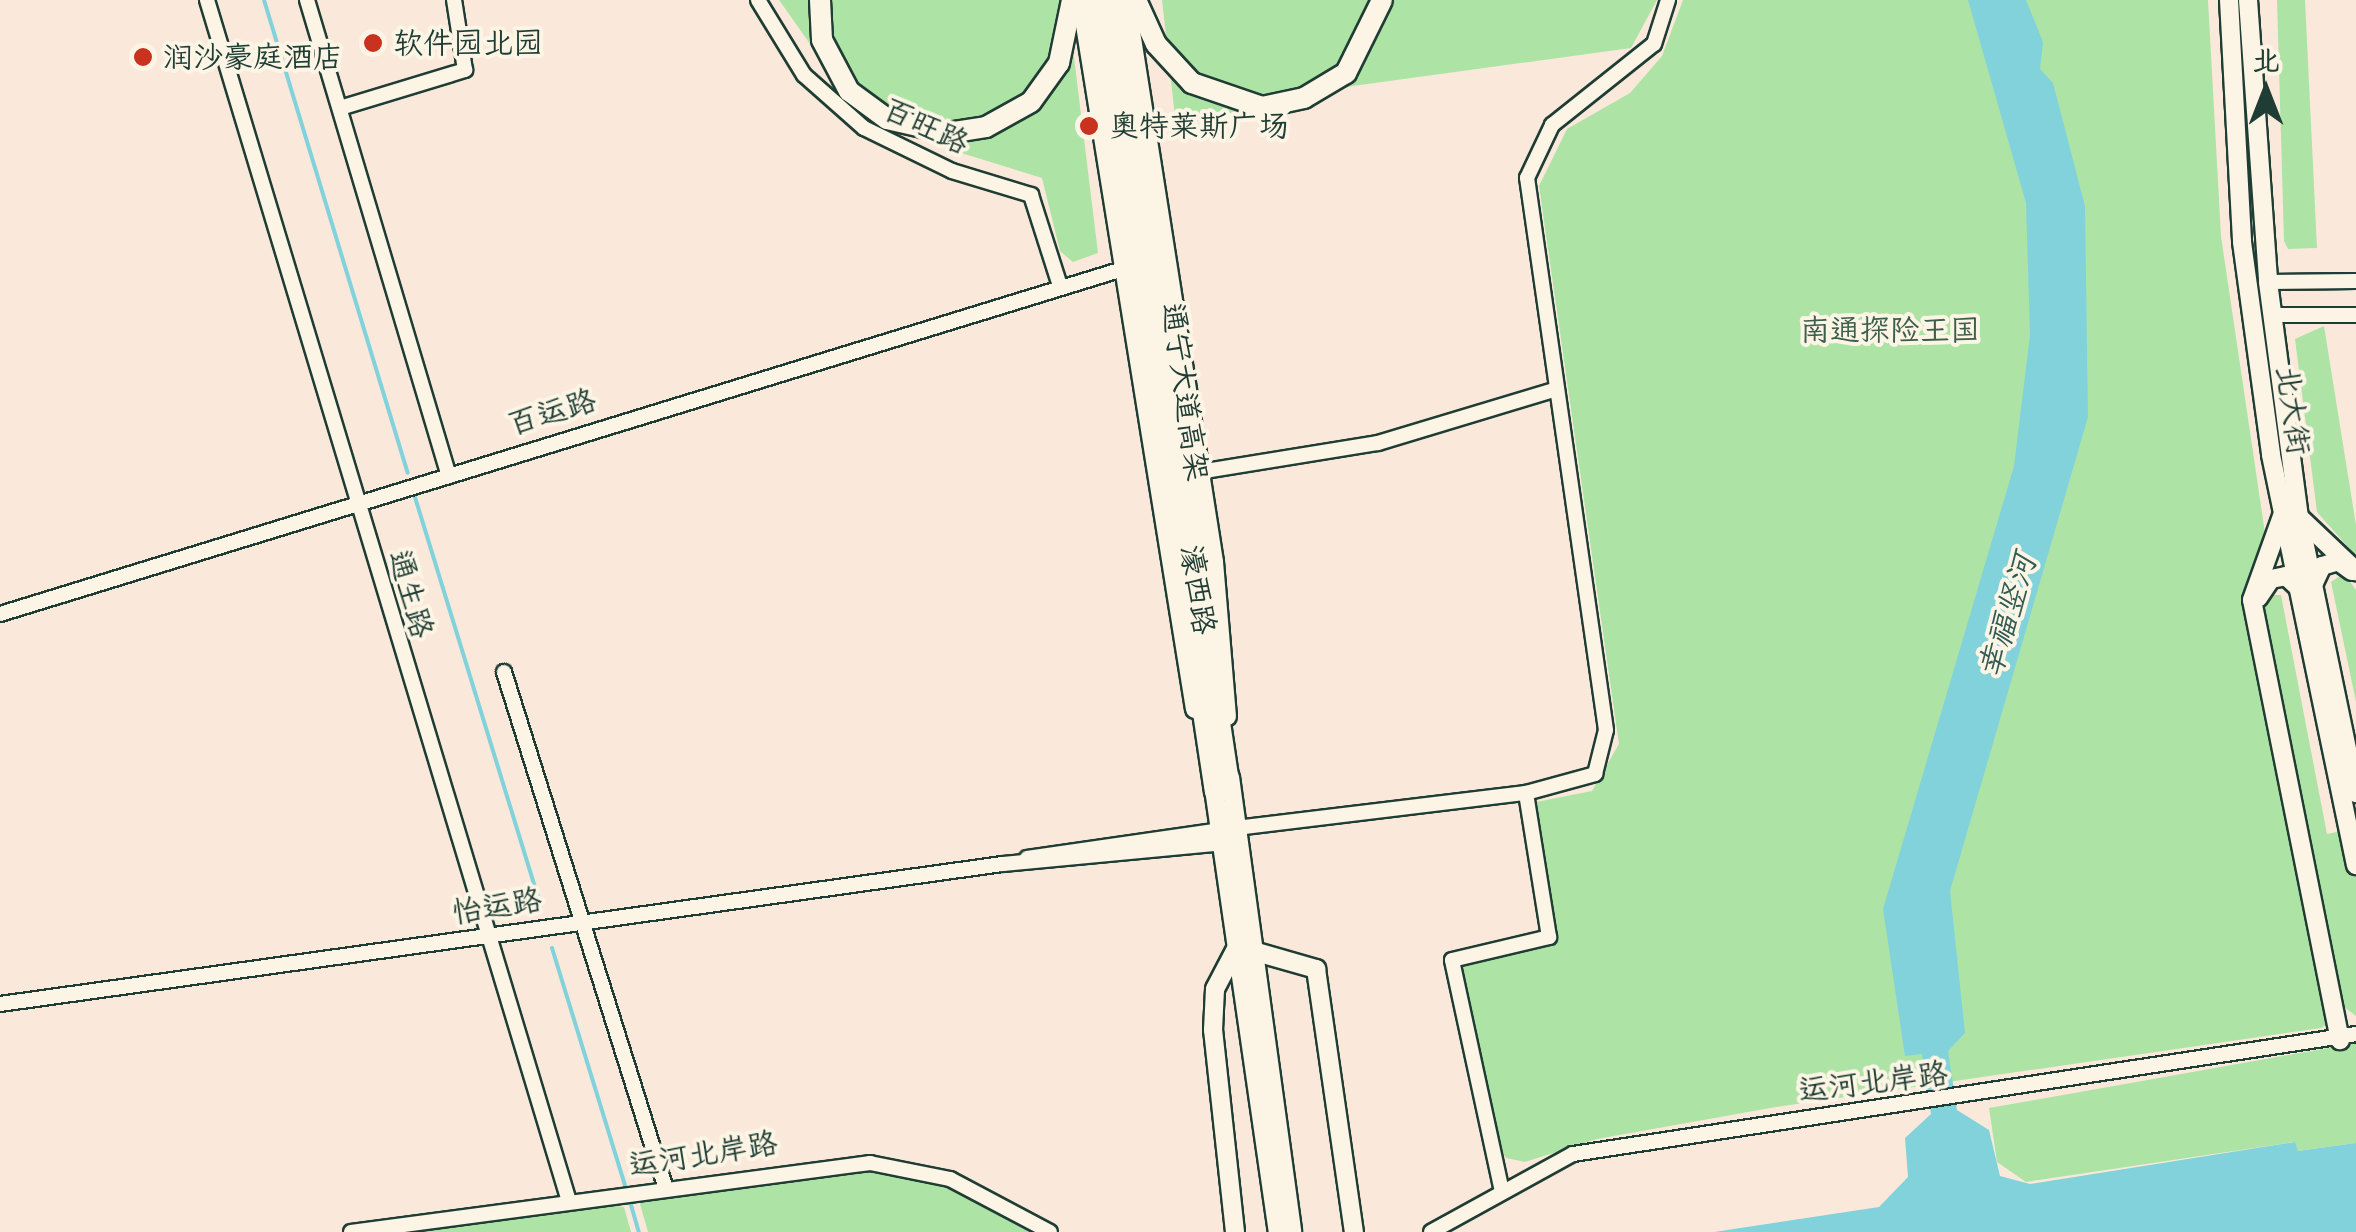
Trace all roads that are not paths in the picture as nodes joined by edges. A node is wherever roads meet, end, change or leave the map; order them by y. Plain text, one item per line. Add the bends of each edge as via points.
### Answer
1 (207, 0) edge
2 (307, 0) edge
3 (454, 0) edge
4 (758, 0) edge
5 (820, 0) edge
6 (1072, 0) edge
7 (1081, 0) edge
8 (1096, 0) edge
9 (1112, 0) edge
10 (1126, 0) edge
11 (1136, 0) edge
12 (1382, 0) edge
13 (1668, 0) edge
14 (2229, 0) edge
15 (2248, 0) edge
16 (340, 108) junction
17 (1123, 269) junction
18 (2356, 281) edge
19 (2268, 282) junction
20 (1060, 286) junction
21 (2272, 314) junction
22 (2356, 315) edge
23 (1553, 390) junction
24 (1169, 435) junction
25 (448, 472) junction
26 (1199, 472) junction
27 (355, 501) junction
28 (2290, 516) junction
29 (2356, 572) edge
30 (2306, 587) junction
31 (0, 614) edge
32 (2254, 618) junction
33 (504, 672) dead end
34 (1223, 791) junction
35 (1526, 793) junction
36 (2356, 793) edge
37 (1227, 834) junction
38 (2356, 866) edge
39 (582, 921) junction
40 (484, 937) junction
41 (1245, 948) junction
42 (0, 1004) edge
43 (2348, 1037) edge
44 (1279, 1186) junction
45 (1501, 1187) junction
46 (659, 1188) junction
47 (569, 1201) junction
48 (352, 1232) edge
49 (1050, 1232) edge
50 (1236, 1232) edge
51 (1278, 1232) edge
52 (1292, 1232) edge
53 (1354, 1232) edge
54 (1432, 1232) edge

1 - 27 street, 通生路
2 - 16 street
3 - 16 street via 464,70
4 - 20 street, 百旺路 via 804,76 864,128 952,172 1031,195
5 - 6 highway via 822,40 849,91 887,120 948,133 986,127 1031,102 1059,63
7 - 17 main road, 濠西路
8 - 24 highway, 通宁大道高架
9 - 24 highway, 通宁大道高架
10 - 26 main road, 濠西路
11 - 12 highway via 1156,44 1192,83 1262,107 1304,98 1346,73
13 - 23 street via 1642,59 1552,126 1532,156 1528,211
14 - 28 main road, 北大街 via 2242,242
15 - 19 main road, 北大街
16 - 25 street
17 - 20 street, 百运路
17 - 34 main road, 濠西路 via 1176,634
18 - 19 street
19 - 21 main road, 北大街
20 - 25 street, 百运路
21 - 22 street
21 - 28 main road, 北大街
23 - 26 street via 1378,443
23 - 35 street, 怡运路 via 1604,756 1579,782
24 - 34 highway, 通宁大道高架
25 - 27 street, 百运路
26 - 34 main road, 濠西路 via 1224,644
27 - 31 street, 百运路
27 - 40 street, 通生路
28 - 29 main road
28 - 30 main road, 北大街
28 - 32 main road via 2258,571
29 - 30 main road via 2338,562 2322,566
30 - 32 main road via 2286,576 2270,579
30 - 36 main road, 北大街
30 - 38 main road, 北大街
32 - 43 main road
33 - 39 street
34 - 37 main road, 濠西路
35 - 37 street, 怡运路
35 - 45 street via 1549,938 1452,960
37 - 39 street, 怡运路
37 - 41 main road, 濠西路
39 - 40 street, 怡运路
39 - 46 street
40 - 42 street, 怡运路
40 - 47 street, 通生路
41 - 44 main road, 濠西路
41 - 50 main road via 1215,990
41 - 53 main road via 1316,969
43 - 45 street, 运河北岸路 via 1572,1154
44 - 51 main road
44 - 52 main road
45 - 54 street, 运河北岸路
46 - 47 street, 运河北岸路
46 - 49 street, 运河北岸路 via 870,1163 950,1179
47 - 48 street, 运河北岸路

